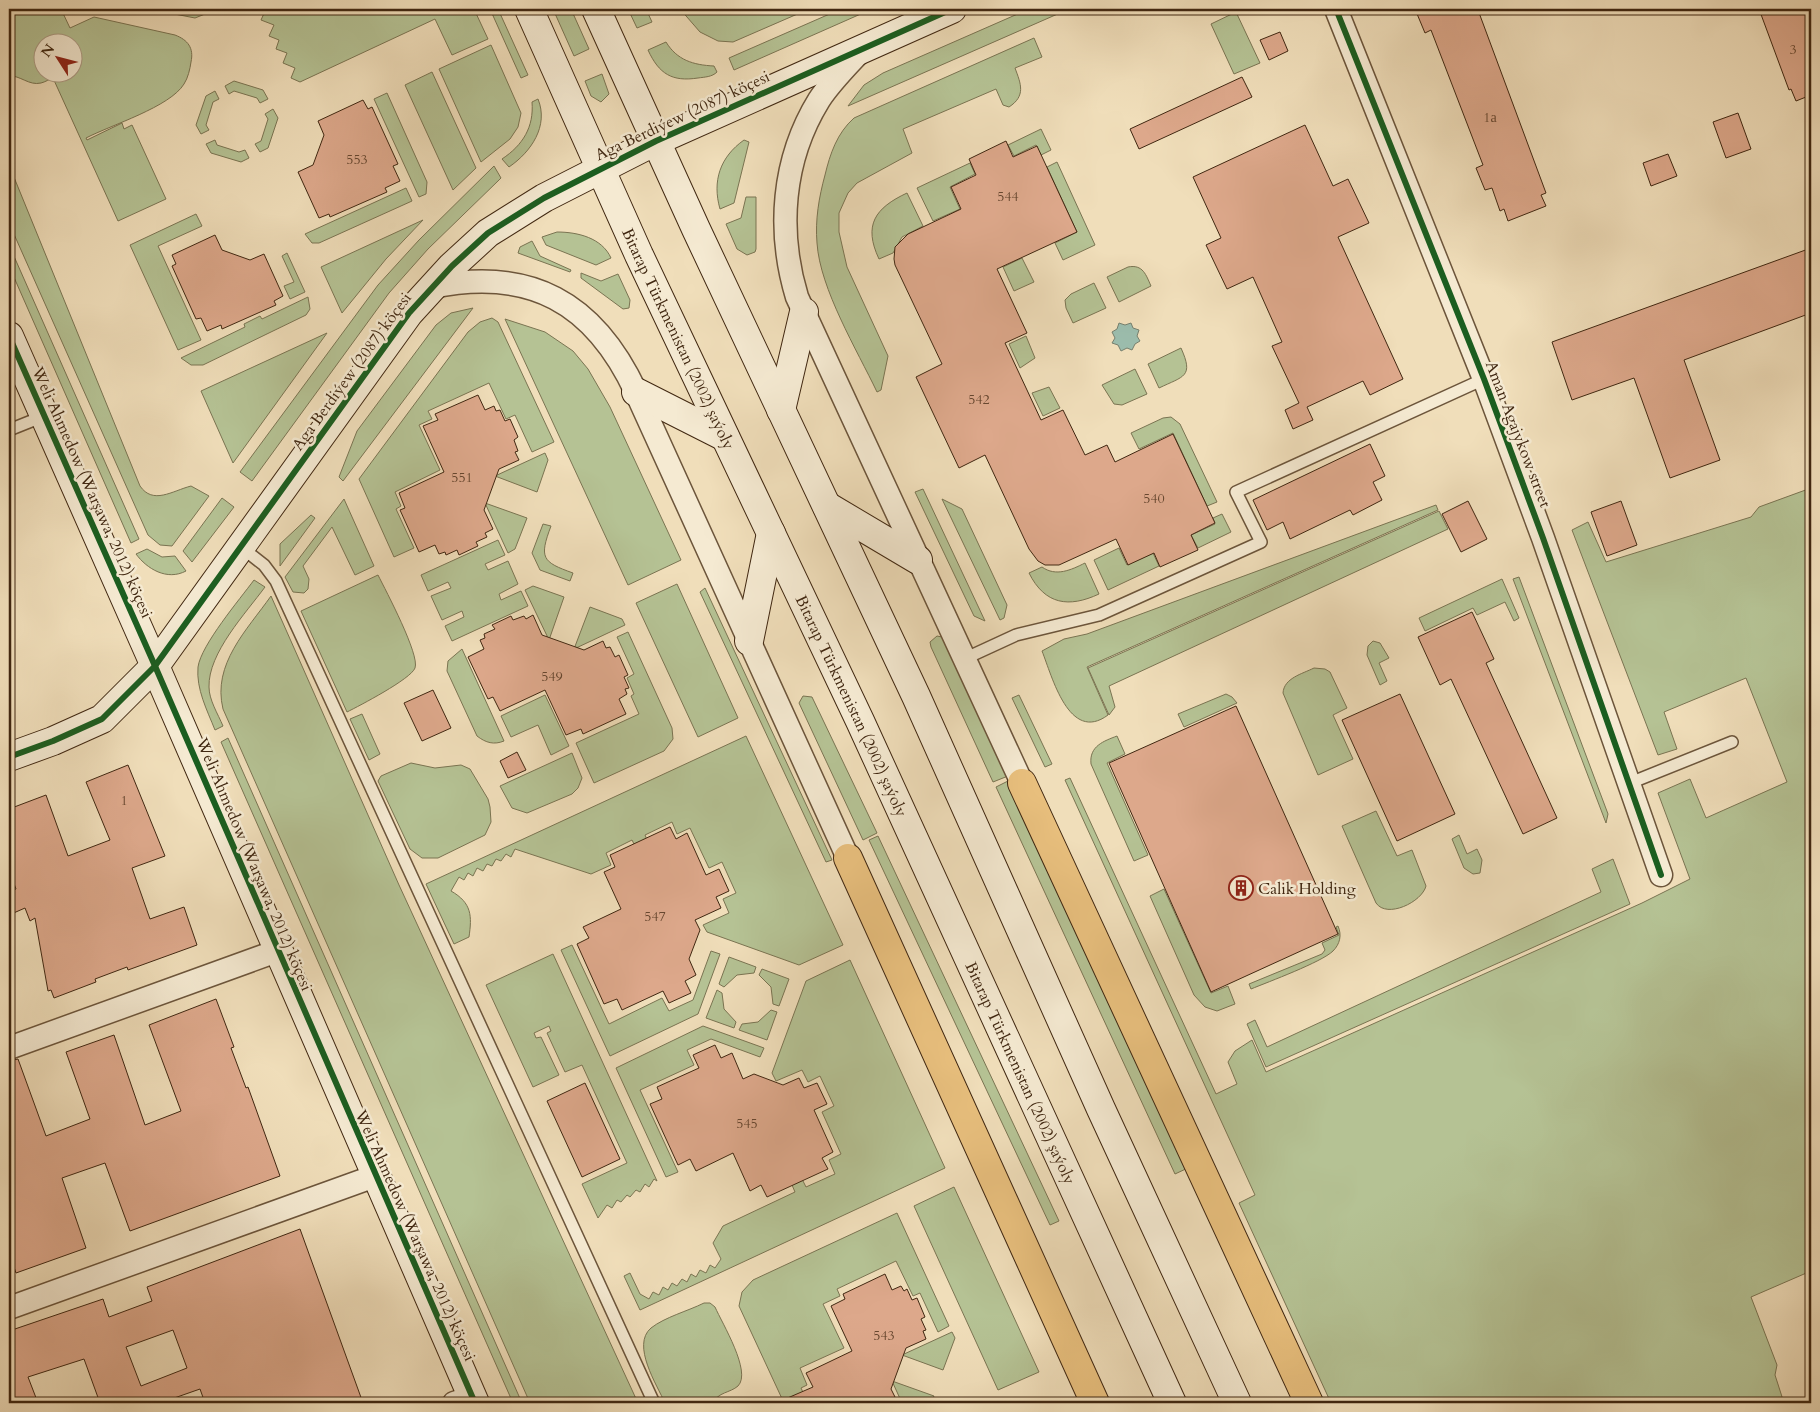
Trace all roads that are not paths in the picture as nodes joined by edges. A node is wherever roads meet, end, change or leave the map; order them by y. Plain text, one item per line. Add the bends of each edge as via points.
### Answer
1 (529, 9) edge
2 (596, 9) edge
3 (952, 9) edge
4 (1336, 9) edge
5 (864, 46) junction
6 (656, 141) junction
7 (600, 169) junction
8 (432, 287) junction
9 (804, 312) junction
10 (9, 336) edge
11 (1484, 379) junction
12 (636, 392) junction
13 (781, 410) junction
14 (44, 416) junction
15 (9, 430) edge
16 (725, 437) junction
17 (827, 506) junction
18 (771, 533) junction
19 (240, 547) junction
20 (918, 560) junction
21 (749, 641) junction
22 (964, 659) junction
23 (155, 666) junction
24 (1732, 742) dead end
25 (9, 757) edge
26 (1022, 782) joint
27 (1630, 783) junction
28 (848, 858) joint
29 (1661, 875) dead end
30 (277, 951) junction
31 (9, 1048) edge
32 (375, 1176) junction
33 (9, 1308) edge
34 (467, 1401) edge
35 (654, 1403) edge
36 (1095, 1403) edge
37 (1172, 1403) edge
38 (1237, 1403) edge
39 (1309, 1403) edge

1 - 7 main road, Bitarap Türkmenistan (2002) şaýoly
2 - 6 main road
3 - 5 main road, Aga Berdiýew (2087) köçesi
4 - 11 street, Aman Agajykow street
5 - 6 main road, Aga Berdiýew (2087) köçesi
5 - 9 street via 820,100 796,148 791,170 784,219 786,248 788,268
6 - 7 main road, Aga Berdiýew (2087) köçesi
6 - 13 main road
7 - 8 main road, Aga Berdiýew (2087) köçesi via 544,198 488,233
7 - 16 main road, Bitarap Türkmenistan (2002) şaýoly
8 - 12 street via 460,281 502,281 533,289 562,302 580,314 612,348
8 - 19 main road, Aga Berdiýew (2087) köçesi via 389,340
9 - 13 main road
9 - 20 street
10 - 14 main road, Weli Ahmedow (Warşawa, 2012) köçesi
11 - 22 lane via 1236,492 1261,542 1099,615 1016,635
11 - 27 street, Aman Agajykow street
12 - 16 main road
12 - 21 street
13 - 17 main road
14 - 15 lane
14 - 23 main road, Weli Ahmedow (Warşawa, 2012) köçesi
16 - 18 main road, Bitarap Türkmenistan (2002) şaýoly
17 - 20 main road
17 - 38 main road
18 - 21 main road
18 - 37 main road, Bitarap Türkmenistan (2002) şaýoly
19 - 23 main road, Aga Berdiýew (2087) köçesi
19 - 35 lane via 264,565 276,581
20 - 22 street
21 - 28 street
22 - 26 street
23 - 25 main road, Aga Berdiýew (2087) köçesi via 102,719
23 - 30 main road, Weli Ahmedow (Warşawa, 2012) köçesi
24 - 27 lane
26 - 39 highway
27 - 29 street, Aman Agajykow street
28 - 36 highway
30 - 31 street
30 - 32 main road, Weli Ahmedow (Warşawa, 2012) köçesi
32 - 33 street
32 - 34 main road, Weli Ahmedow (Warşawa, 2012) köçesi

